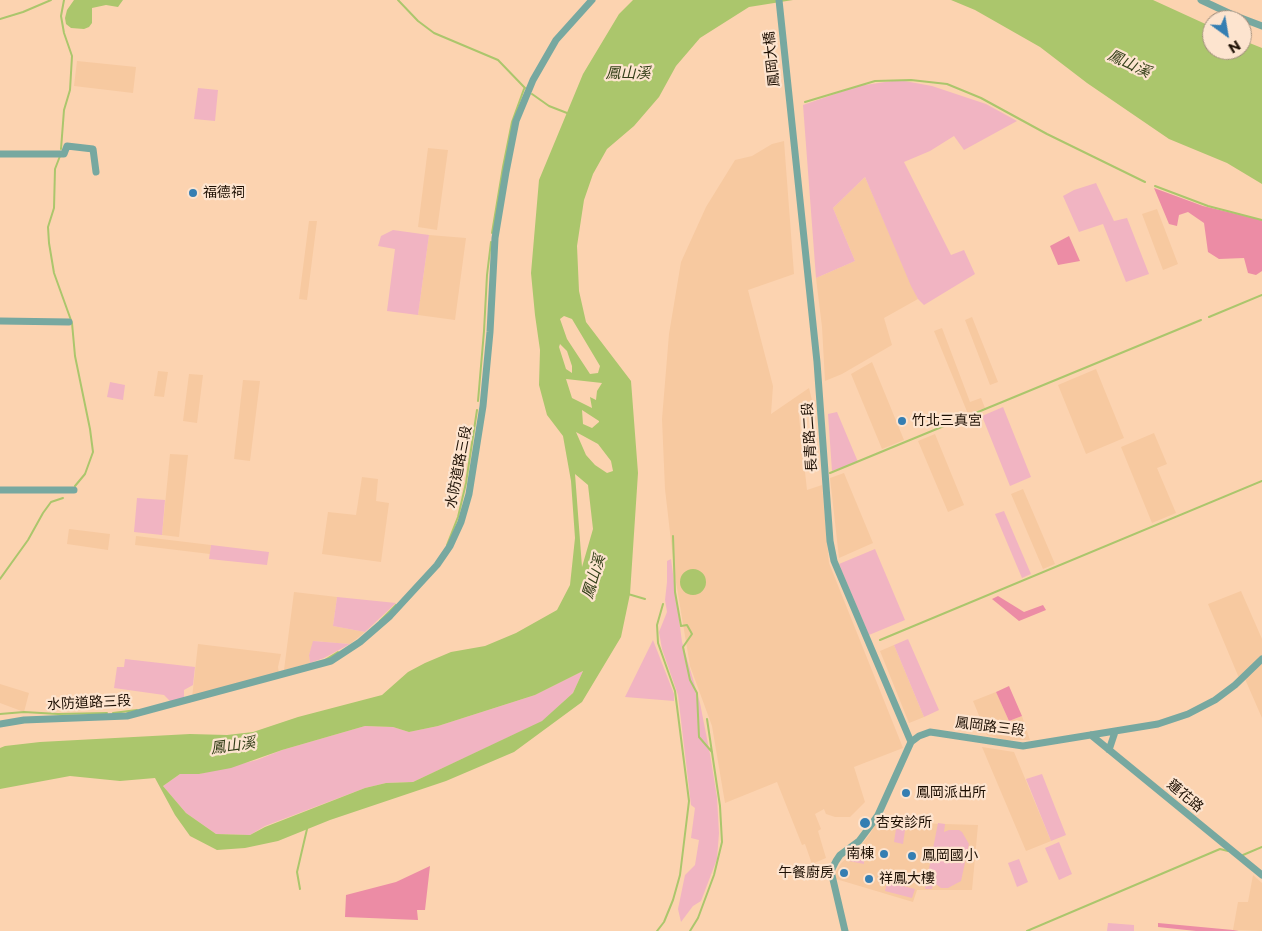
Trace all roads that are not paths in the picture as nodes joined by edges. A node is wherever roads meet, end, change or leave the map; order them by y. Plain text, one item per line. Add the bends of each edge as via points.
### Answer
1 (592, 0) edge
2 (778, 0) edge
3 (1201, 0) edge
4 (1262, 26) edge
5 (790, 116) joint
6 (0, 154) edge
7 (96, 172) dead end
8 (0, 321) edge
9 (69, 322) dead end
10 (0, 490) edge
11 (74, 490) dead end
12 (1262, 659) edge
13 (0, 724) edge
14 (1115, 732) junction
15 (1091, 736) junction
16 (911, 742) junction
17 (1110, 750) junction
18 (1262, 876) edge
19 (845, 931) edge

1 - 13 street, 水防道路三段 via 556,40 533,80 516,121 495,238 490,332 469,494 461,522 437,565 390,616 331,661 128,716 33,719
2 - 5 street, 鳳岡大橋
3 - 4 street
5 - 16 street, 長青路二段 via 807,253 834,561
6 - 7 street via 64,154 67,146 92,148
8 - 9 street
10 - 11 street
12 - 14 street, 鳳岡路三段 via 1215,700 1188,714 1158,724
14 - 15 street, 鳳岡路三段
14 - 17 street
15 - 16 street, 鳳岡路三段 via 1017,746 930,732
15 - 17 street, 蓮花路
16 - 19 street via 878,815 859,841 836,861 831,871
17 - 18 street, 蓮花路

